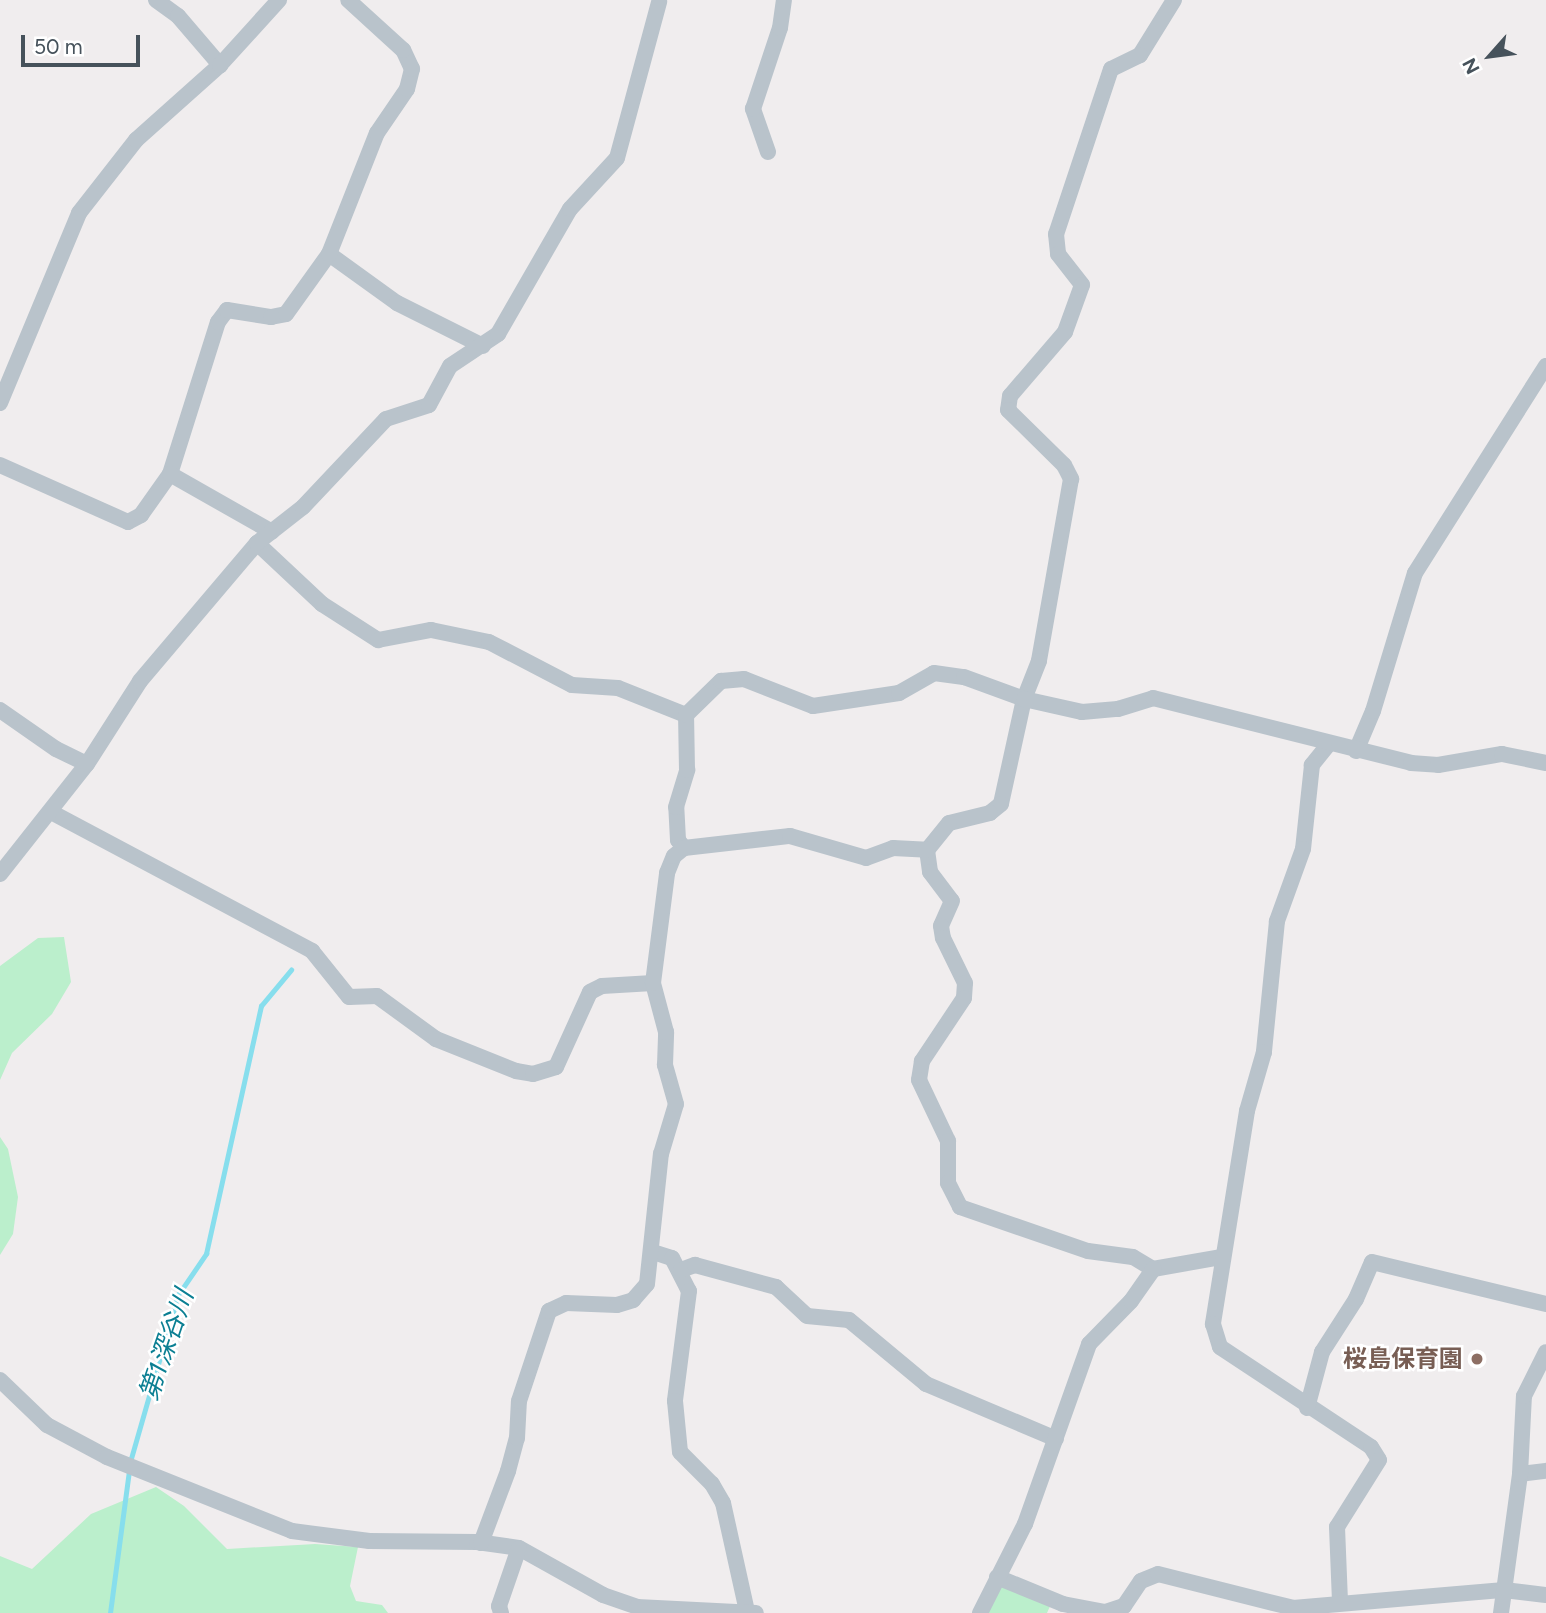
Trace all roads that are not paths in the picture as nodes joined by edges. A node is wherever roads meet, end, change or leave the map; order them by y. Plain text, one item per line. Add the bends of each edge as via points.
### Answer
1 (156, 0) edge
2 (279, 0) edge
3 (348, 0) edge
4 (784, 0) edge
5 (1174, 0) edge
6 (659, 1) edge
7 (220, 65) junction
8 (768, 152) dead end
9 (329, 254) junction
10 (483, 346) junction
11 (1546, 366) edge
12 (0, 403) edge
13 (0, 465) edge
14 (170, 474) junction
15 (272, 531) junction
16 (257, 544) junction
17 (1024, 699) junction
18 (0, 710) edge
19 (682, 712) junction
20 (1328, 745) junction
21 (1356, 751) junction
22 (1546, 763) edge
23 (87, 764) junction
24 (51, 812) junction
25 (684, 848) junction
26 (927, 850) junction
27 (0, 874) edge
28 (653, 983) junction
29 (653, 1252) junction
30 (1222, 1257) junction
31 (1153, 1269) junction
32 (681, 1270) junction
33 (1546, 1304) edge
34 (1546, 1352) edge
35 (0, 1380) edge
36 (1307, 1408) junction
37 (1056, 1439) junction
38 (1546, 1471) edge
39 (1520, 1474) junction
40 (481, 1543) junction
41 (519, 1548) junction
42 (997, 1577) junction
43 (1504, 1590) junction
44 (1546, 1595) edge
45 (1340, 1601) junction
46 (752, 1612) edge
47 (501, 1613) edge
48 (980, 1613) edge
49 (1501, 1613) edge

1 - 7 street via 178,16
2 - 7 street
3 - 9 street via 403,50 412,69 407,89 377,133
4 - 8 street via 780,27 753,108
5 - 17 street via 1145,50 1111,69 1056,234 1058,254 1082,285 1065,331 1010,396 1008,410 1064,465 1071,479 1039,661
6 - 10 street via 617,158 570,209 511,314
7 - 12 street via 136,140 79,213
9 - 10 street via 397,303
9 - 14 street via 286,314 271,317 227,310 218,322
10 - 15 street via 450,366 429,405 386,419 303,507
11 - 21 street via 1415,573
13 - 14 street via 128,522 141,515
14 - 15 street
15 - 16 street
16 - 19 street via 322,604 378,640 431,630 489,642 572,685 618,688
16 - 23 street via 140,681
17 - 19 street via 964,677 934,673 899,693 813,706 744,679 721,681
17 - 20 street via 1082,712 1118,709 1153,698
17 - 26 street via 1001,804 990,813 949,823
18 - 23 street via 56,749
19 - 25 street via 687,770 676,807 678,840
20 - 21 street
20 - 30 street via 1312,765 1303,849 1277,921 1264,1052 1247,1111
21 - 22 street via 1438,765 1502,754
23 - 24 street
24 - 27 street
24 - 28 street via 312,951 349,997 377,996 444,1044 533,1074 556,1068 590,992 602,986
25 - 26 street via 790,836 866,858 893,848
25 - 28 street via 674,856 667,873
26 - 31 street via 930,872 952,901 941,926 965,983 964,998 922,1061 919,1080 948,1141 952,1194 960,1206 993,1221 1088,1251 1133,1257
28 - 29 street via 666,1032 665,1065 676,1104 661,1154
29 - 32 street via 672,1258
29 - 40 street via 647,1284 634,1300 617,1306 566,1303 550,1311 519,1401 517,1438 508,1471
30 - 31 street
30 - 36 street via 1214,1337 1220,1348
31 - 37 street via 1089,1344
32 - 37 street via 695,1265 775,1287 807,1316 849,1320 926,1384
32 - 46 street via 689,1291 675,1401 680,1452 712,1484 723,1503
33 - 36 street via 1372,1262 1356,1299 1322,1352
34 - 39 street via 1524,1396
35 - 40 street via 47,1426 145,1475 292,1531 369,1541
36 - 45 street via 1371,1447 1378,1460 1337,1527
37 - 42 street via 1025,1524
38 - 39 street
39 - 43 street
40 - 41 street
41 - 46 street via 603,1595 636,1607
41 - 47 street via 499,1606
42 - 45 street via 1063,1604 1105,1612 1124,1606 1141,1581 1158,1574 1293,1608
42 - 48 street
43 - 44 street
43 - 45 street via 1381,1603
43 - 49 street

